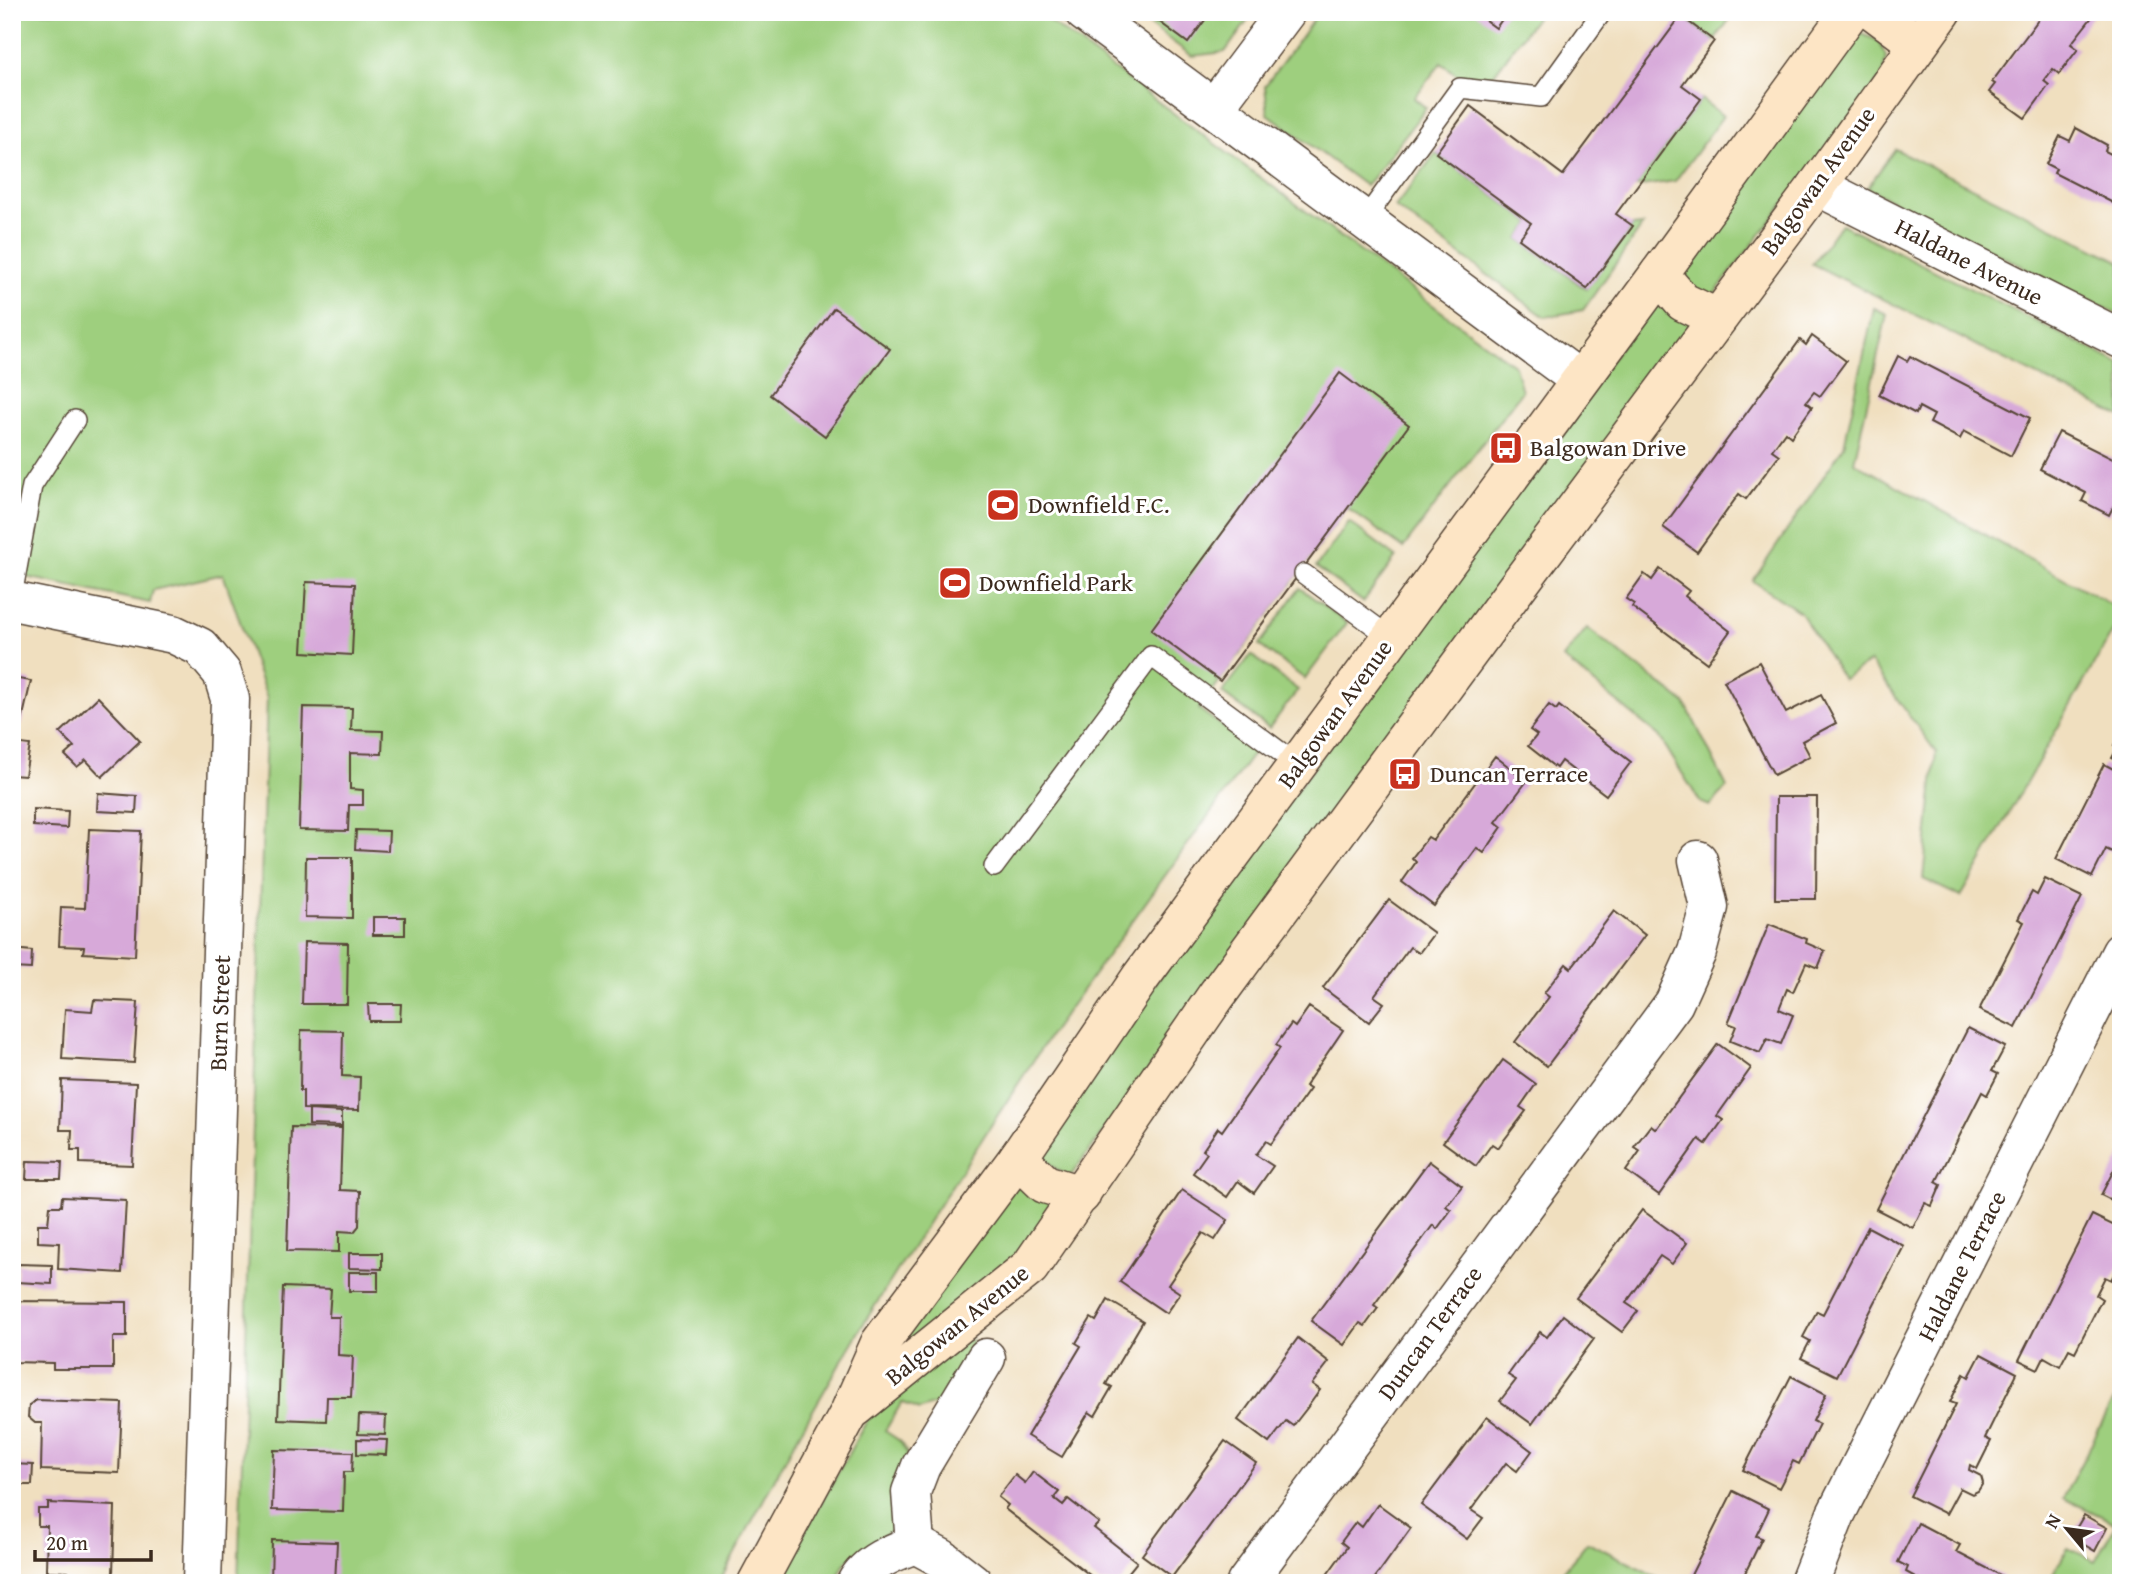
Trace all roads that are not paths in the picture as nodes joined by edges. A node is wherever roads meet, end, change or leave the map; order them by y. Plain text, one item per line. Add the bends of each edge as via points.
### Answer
1 (1084, 12) edge
2 (1286, 12) edge
3 (1602, 12) edge
4 (1850, 12) edge
5 (1875, 12) edge
6 (1942, 12) edge
7 (1918, 44) junction
8 (1214, 108) junction
9 (1817, 186) junction
10 (1364, 219) junction
11 (1659, 274) junction
12 (1717, 318) junction
13 (2121, 339) edge
14 (1580, 380) junction
15 (75, 420) dead end
16 (1304, 574) dead end
17 (12, 599) edge
18 (1391, 638) junction
19 (1298, 765) junction
20 (1698, 860) dead end
21 (994, 867) dead end
22 (2121, 952) edge
23 (1018, 1158) junction
24 (1081, 1195) junction
25 (986, 1358) dead end
26 (849, 1413) junction
27 (915, 1544) junction
28 (202, 1583) edge
29 (757, 1583) edge
30 (856, 1583) edge
31 (974, 1583) edge
32 (1246, 1583) edge
33 (1809, 1583) edge

1 - 8 street
2 - 8 street
3 - 10 lane via 1541,97 1460,88
4 - 11 street, Balgowan Avenue
5 - 7 street
6 - 7 street, Balgowan Avenue
7 - 9 street, Balgowan Avenue
8 - 10 street
9 - 12 street, Balgowan Avenue
9 - 13 street, Haldane Avenue
10 - 14 street
11 - 12 street via 1683,302
11 - 14 street, Balgowan Avenue
12 - 24 street, Balgowan Avenue via 1216,996
14 - 18 street, Balgowan Avenue
15 - 17 lane via 32,486
16 - 18 lane
17 - 28 street, Burn Street via 173,634 200,647 222,673 230,699
18 - 19 street, Balgowan Avenue
19 - 21 lane via 1151,656
19 - 23 street, Balgowan Avenue via 1141,977
20 - 32 street, Duncan Terrace via 1709,907 1697,952 1674,1003
22 - 33 street, Haldane Terrace via 1836,1514
23 - 24 street via 1045,1184
23 - 26 street, Balgowan Avenue via 880,1343
24 - 26 street, Balgowan Avenue via 1030,1268
25 - 27 street, Balgowan Avenue via 921,1466 911,1492
26 - 29 street, Balgowan Avenue
27 - 30 street via 886,1555
27 - 31 street

